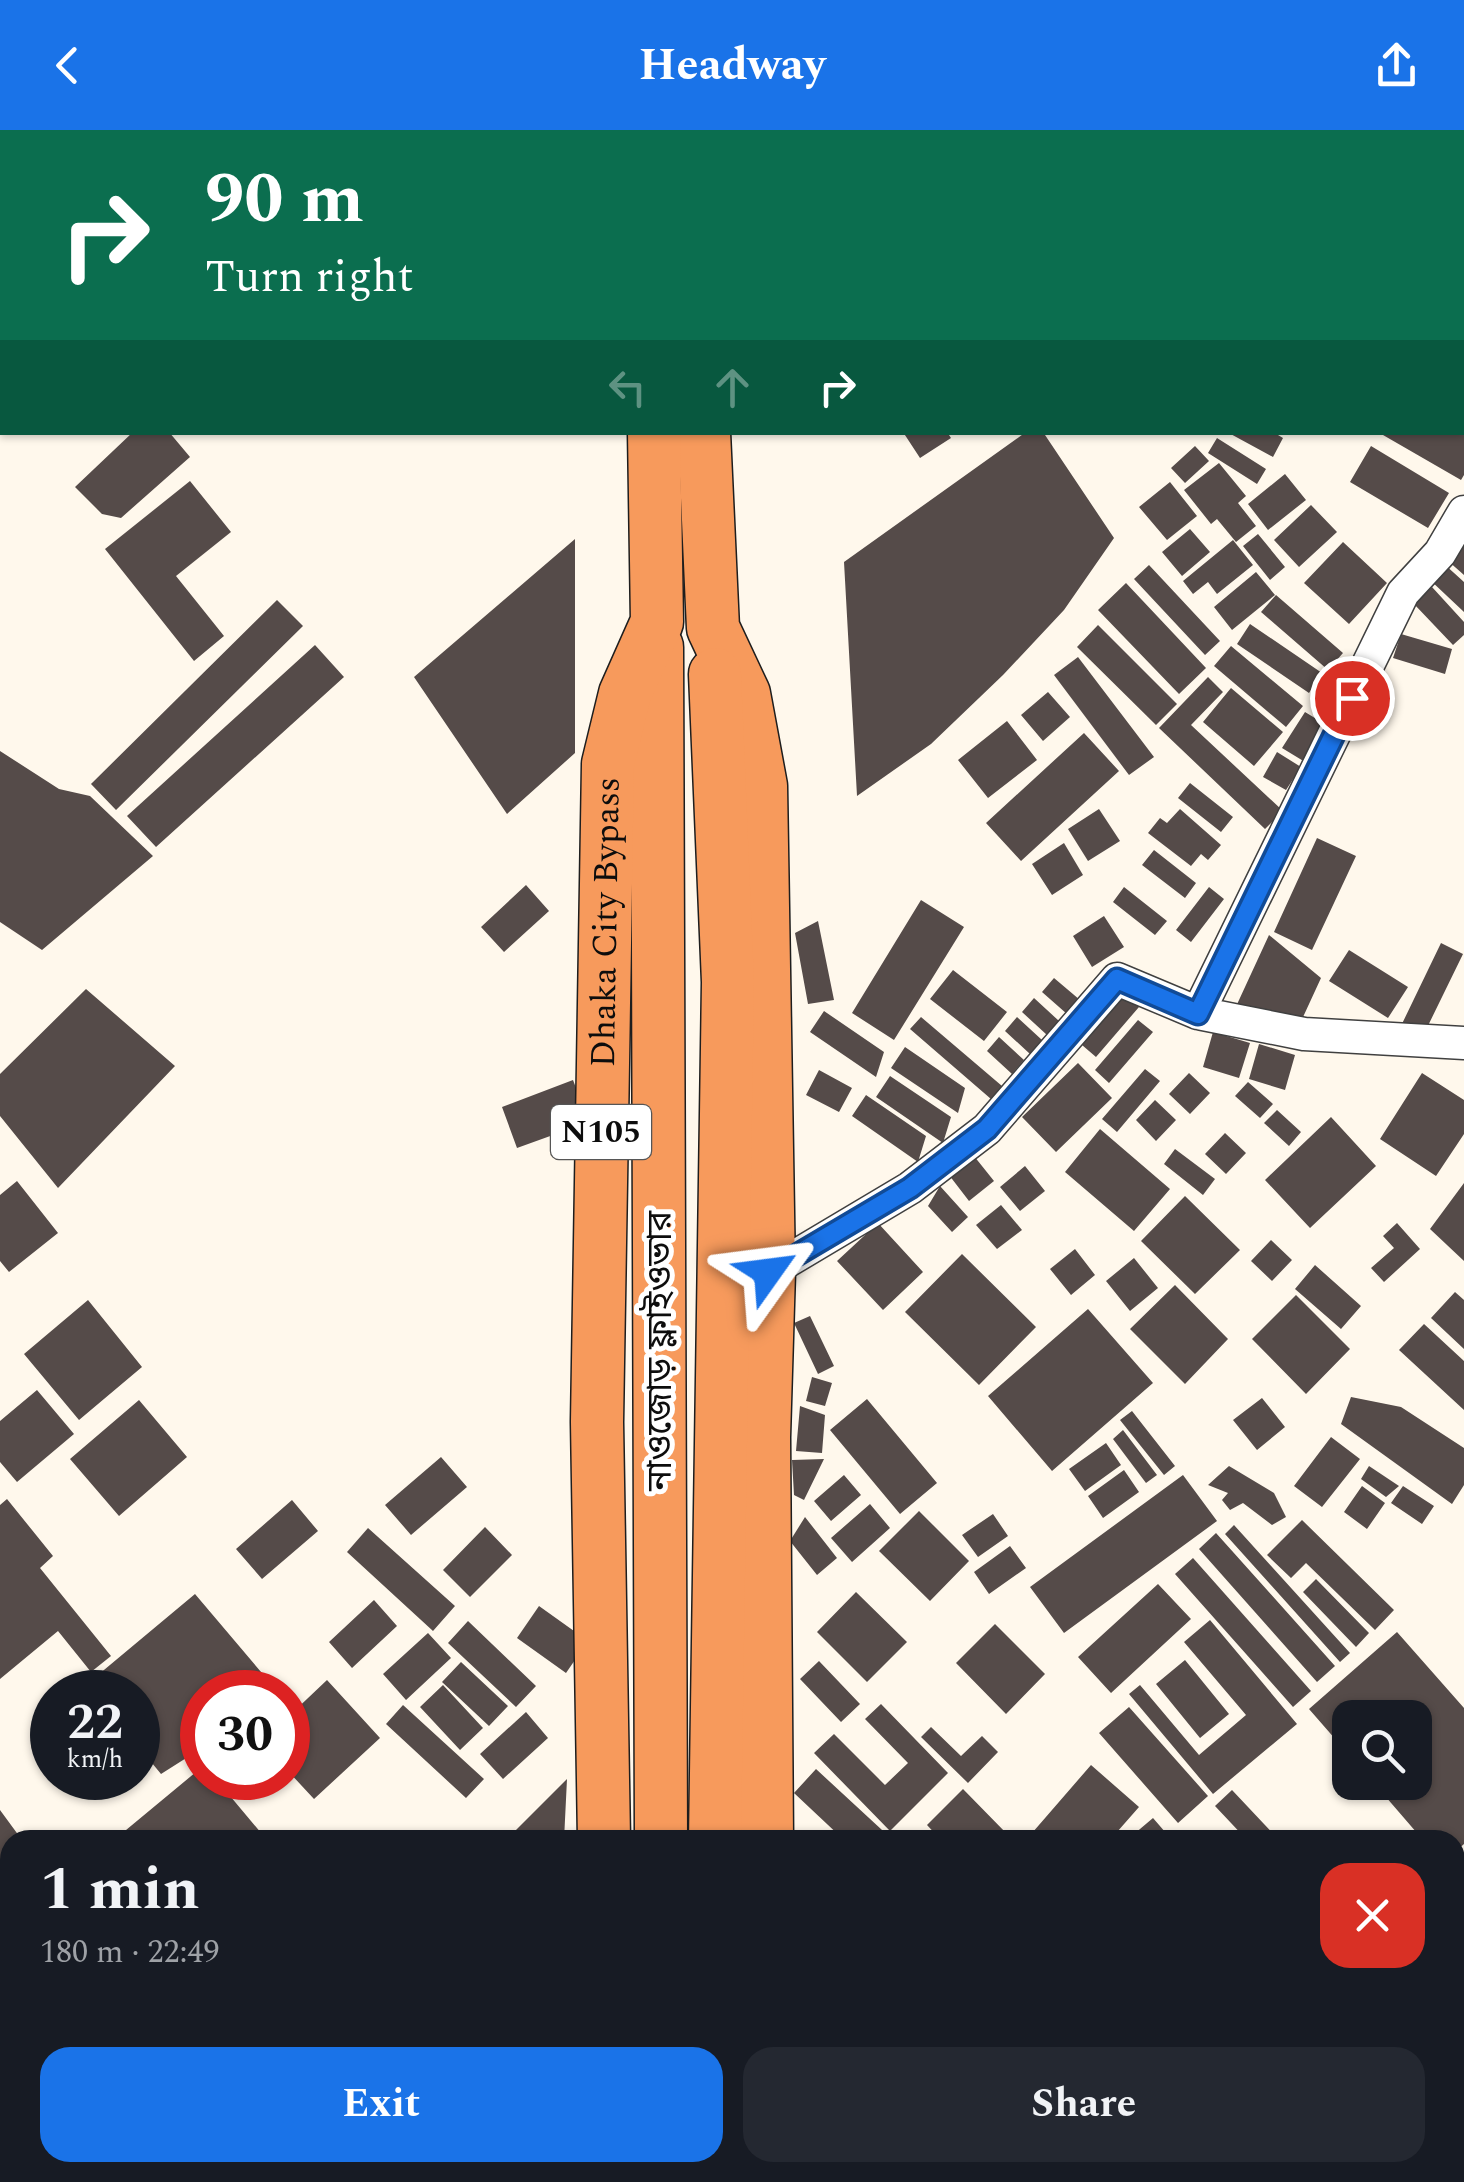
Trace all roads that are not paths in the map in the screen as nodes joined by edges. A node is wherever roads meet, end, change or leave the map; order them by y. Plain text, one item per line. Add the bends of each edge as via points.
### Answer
1 (654, 435) edge
2 (704, 435) edge
3 (1464, 512) edge
4 (657, 622) junction
5 (713, 628) junction
6 (1198, 1014) junction
7 (1464, 1043) edge
8 (768, 1272) junction
9 (604, 1830) edge
10 (662, 1830) edge
11 (715, 1830) edge
12 (767, 1830) edge

1 - 4 highway, Dhaka City Bypass / N105
2 - 5 highway, নাওজোড় ফ্লাইওভার
3 - 6 street via 1403,593
4 - 9 highway, Dhaka City Bypass / N105 via 625,694 608,764 597,1422
4 - 10 highway, নাওজোড় ফ্লাইওভার / N105
5 - 8 highway via 744,694 761,786
5 - 11 highway, নাওজোড় ফ্লাইওভার via 728,982
6 - 7 street via 1304,1034
6 - 8 street via 1117,979 987,1129 910,1188
8 - 12 highway

